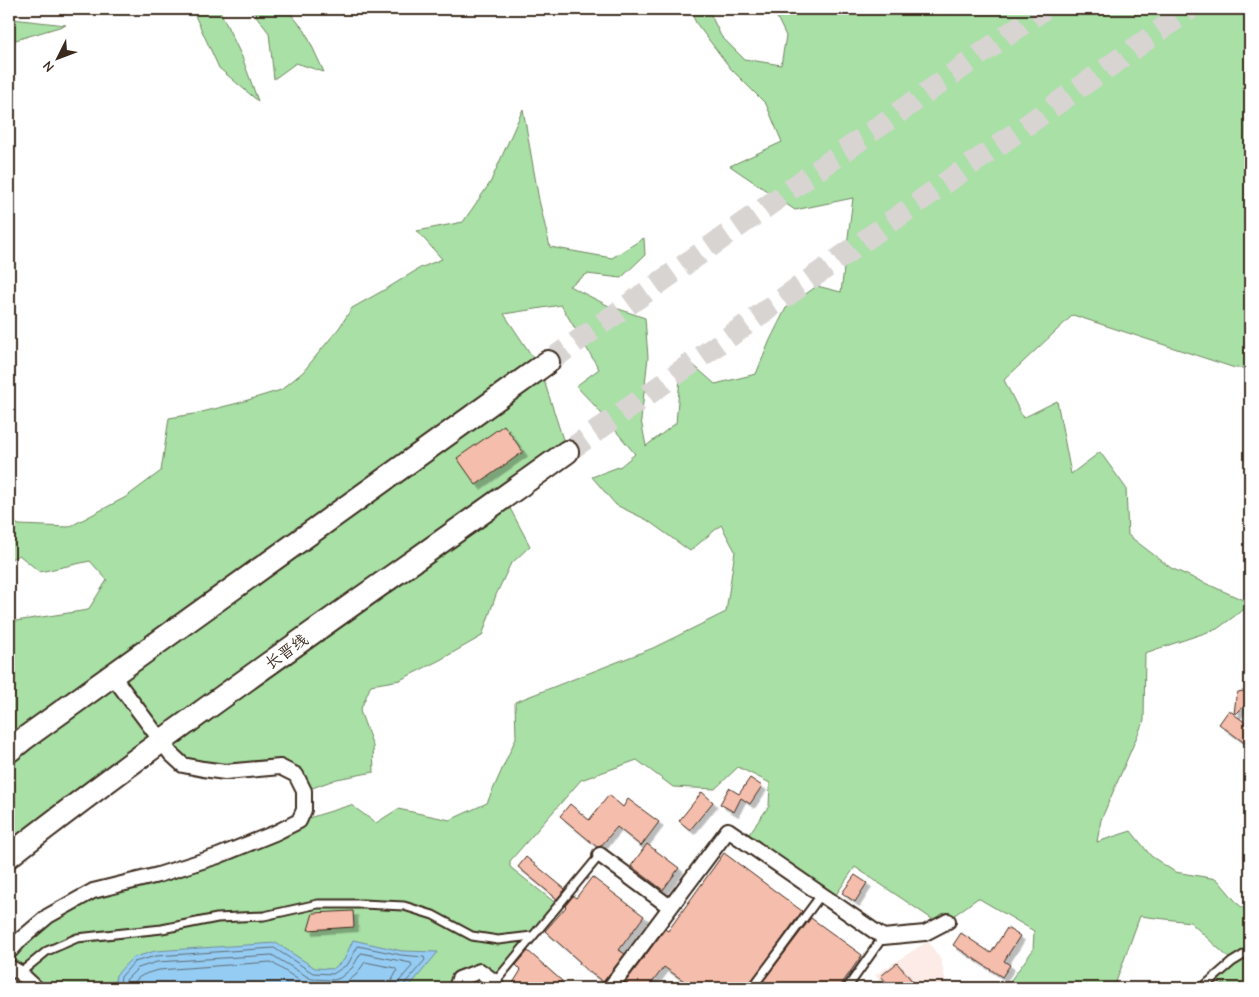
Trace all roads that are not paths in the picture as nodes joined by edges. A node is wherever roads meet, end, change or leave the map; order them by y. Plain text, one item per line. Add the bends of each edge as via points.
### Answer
1 (548, 362) tunnel mouth
2 (567, 452) tunnel mouth
3 (112, 675) junction
4 (161, 741) junction
5 (9, 752) edge
6 (600, 855) joint
7 (9, 856) edge
8 (821, 895) junction
9 (670, 908) junction
10 (948, 921) dead end
11 (532, 936) junction
12 (883, 937) junction
13 (1250, 951) edge
14 (9, 952) edge
15 (14, 970) edge
16 (496, 985) edge
17 (36, 988) edge
18 (456, 988) edge
19 (610, 988) edge
20 (752, 988) edge
21 (846, 988) edge
22 (1202, 988) edge

1 - 3 main road
2 - 4 main road, 长晋线
3 - 4 street
3 - 5 main road
4 - 7 main road, 长晋线
4 - 14 street via 183,765 225,772 280,767 296,775 304,791 304,810 299,821 218,856 93,891 48,916
6 - 9 street
6 - 11 lane
8 - 9 street via 728,830
8 - 12 street
8 - 20 lane
9 - 19 street
10 - 12 street via 925,933
11 - 15 lane via 498,940 472,936 433,915 404,906 318,904 264,916 217,918 162,929 77,938
11 - 16 lane
12 - 21 lane
13 - 22 lane
15 - 17 street
16 - 18 street via 480,971 459,979

